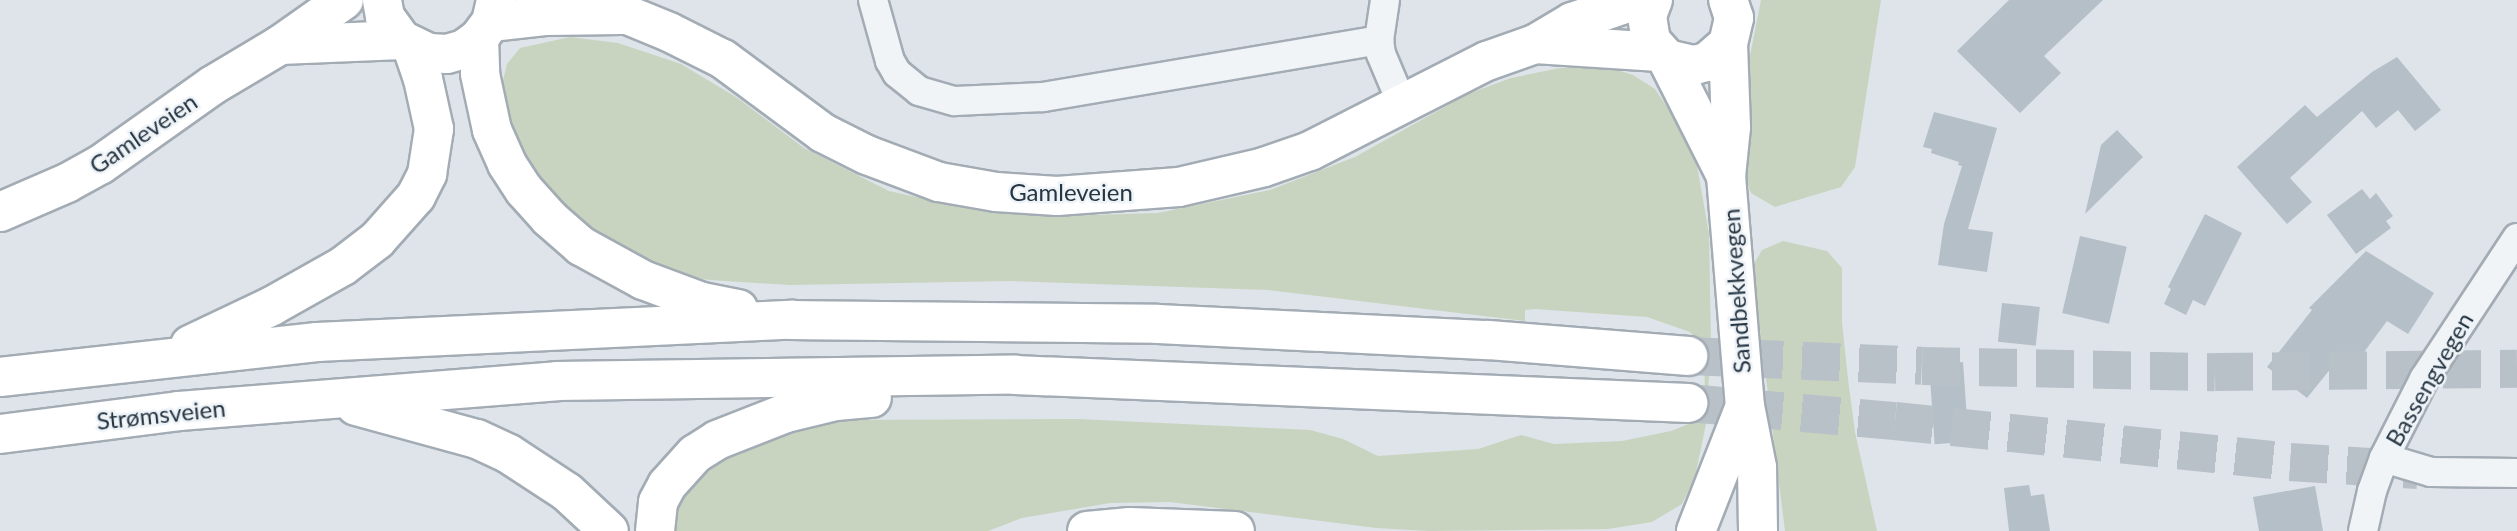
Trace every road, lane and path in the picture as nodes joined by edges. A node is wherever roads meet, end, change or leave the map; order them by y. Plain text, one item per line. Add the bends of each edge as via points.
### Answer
1 (344, 0) edge
2 (382, 0) edge
3 (873, 0) edge
4 (1385, 0) edge
5 (1637, 0) edge
6 (1653, 0) edge
7 (606, 7) edge
8 (1732, 16) edge
9 (489, 20) edge
10 (1379, 40) junction
11 (407, 44) junction
12 (1535, 44) junction
13 (280, 45) junction
14 (1663, 55) junction
15 (1403, 106) junction
16 (1726, 176) junction
17 (0, 212) edge
18 (2517, 238) edge
19 (791, 320) junction
20 (1688, 356) tunnel mouth
21 (162, 358) junction
22 (1014, 375) junction
23 (0, 377) edge
24 (323, 398) junction
25 (1688, 403) tunnel mouth
26 (1745, 406) junction
27 (0, 434) edge
28 (2384, 458) junction
29 (2517, 474) edge
30 (609, 531) edge
31 (655, 531) edge
32 (1087, 531) edge
33 (1235, 531) edge
34 (1699, 531) edge
35 (1728, 531) edge
36 (1758, 531) edge
37 (2363, 531) edge

1 - 13 main road, Gamleveien
2 - 11 main road via 385,17
3 - 10 street via 897,73 919,91 955,101 1043,97
4 - 10 street
5 - 12 main road, Gamleveien via 1572,22
6 - 14 main road, Sandbekkvegen via 1647,29
7 - 9 main road, Gamleveien
7 - 15 main road, Gamleveien via 723,59 823,132 867,155 916,175 996,192 1091,195 1179,187 1310,151
8 - 14 main road, Gamleveien via 1707,62 1680,64
8 - 16 main road, Sandbekkvegen
9 - 11 main road, Gamleveien via 464,48 447,54
9 - 19 main road via 480,74 492,130 507,164 549,218 581,246 643,280 702,302
10 - 15 street via 1385,68
11 - 13 main road, Gamleveien
11 - 21 main road via 423,79 434,128 426,174 416,196 369,247 316,283
12 - 14 main road, Gamleveien
12 - 15 main road, Gamleveien via 1487,61
13 - 17 main road, Gamleveien via 213,85 100,165
14 - 16 main road, Sandbekkvegen
16 - 26 main road, Sandbekkvegen
18 - 28 street, Bassengvegen via 2424,379
19 - 20 main road via 1158,324 1489,340
19 - 21 main road via 425,335
21 - 23 main road
22 - 24 main road, Strømsveien via 557,381
22 - 25 main road
22 - 31 main road via 836,401 739,430 679,468 658,502
24 - 27 main road, Strømsveien
24 - 30 main road via 477,439 542,473
26 - 34 main road, Sandbekkvegen
26 - 36 main road, Sandbekkvegen via 1757,467
28 - 29 street via 2431,472
28 - 37 street, Bassengvegen
32 - 33 main road via 1130,527
34 - 35 main road

